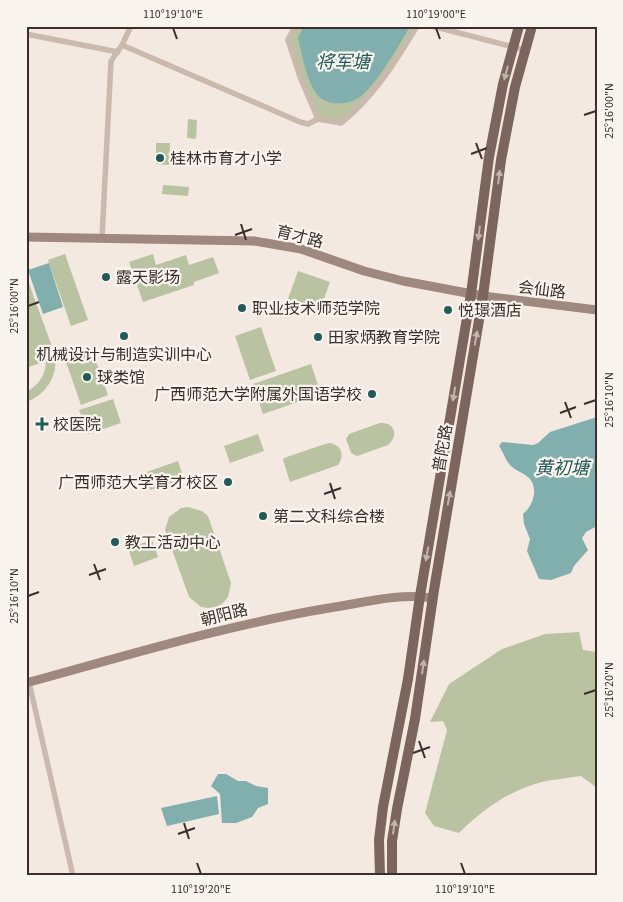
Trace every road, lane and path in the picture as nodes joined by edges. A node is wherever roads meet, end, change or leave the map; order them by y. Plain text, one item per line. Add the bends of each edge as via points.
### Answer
1 (131, 26) edge
2 (295, 26) edge
3 (417, 26) edge
4 (432, 26) edge
5 (520, 26) edge
6 (532, 26) edge
7 (26, 34) edge
8 (122, 45) junction
9 (514, 47) junction
10 (525, 50) junction
11 (118, 52) junction
12 (318, 119) junction
13 (26, 237) edge
14 (102, 238) junction
15 (471, 294) junction
16 (484, 296) junction
17 (597, 310) edge
18 (420, 596) junction
19 (432, 598) junction
20 (28, 682) edge
21 (73, 876) edge
22 (380, 876) edge
23 (392, 876) edge

1 - 8 street
2 - 12 street via 288,40
3 - 12 street via 357,110 341,123
4 - 9 street
5 - 9 main road, 普陀路
6 - 10 main road, 普陀路
7 - 11 street
8 - 11 street
8 - 12 street via 300,122 308,124
9 - 10 street
9 -> 15 main road, 普陀路 via 503,84 489,157
16 -> 10 main road, 普陀路 via 501,160
11 - 14 street via 111,61
13 - 14 street, 育才路
14 - 15 street, 育才路 via 277,244 384,277
15 - 16 street, 育才路
15 -> 18 main road, 普陀路
16 - 17 street, 会仙路
19 -> 16 main road, 普陀路
18 - 19 street, 朝阳路
18 - 20 street, 朝阳路 via 260,620
18 - 22 main road, 普陀路 via 408,679 383,807 379,840
23 -> 19 main road, 普陀路 via 392,841 418,703
20 - 21 street

